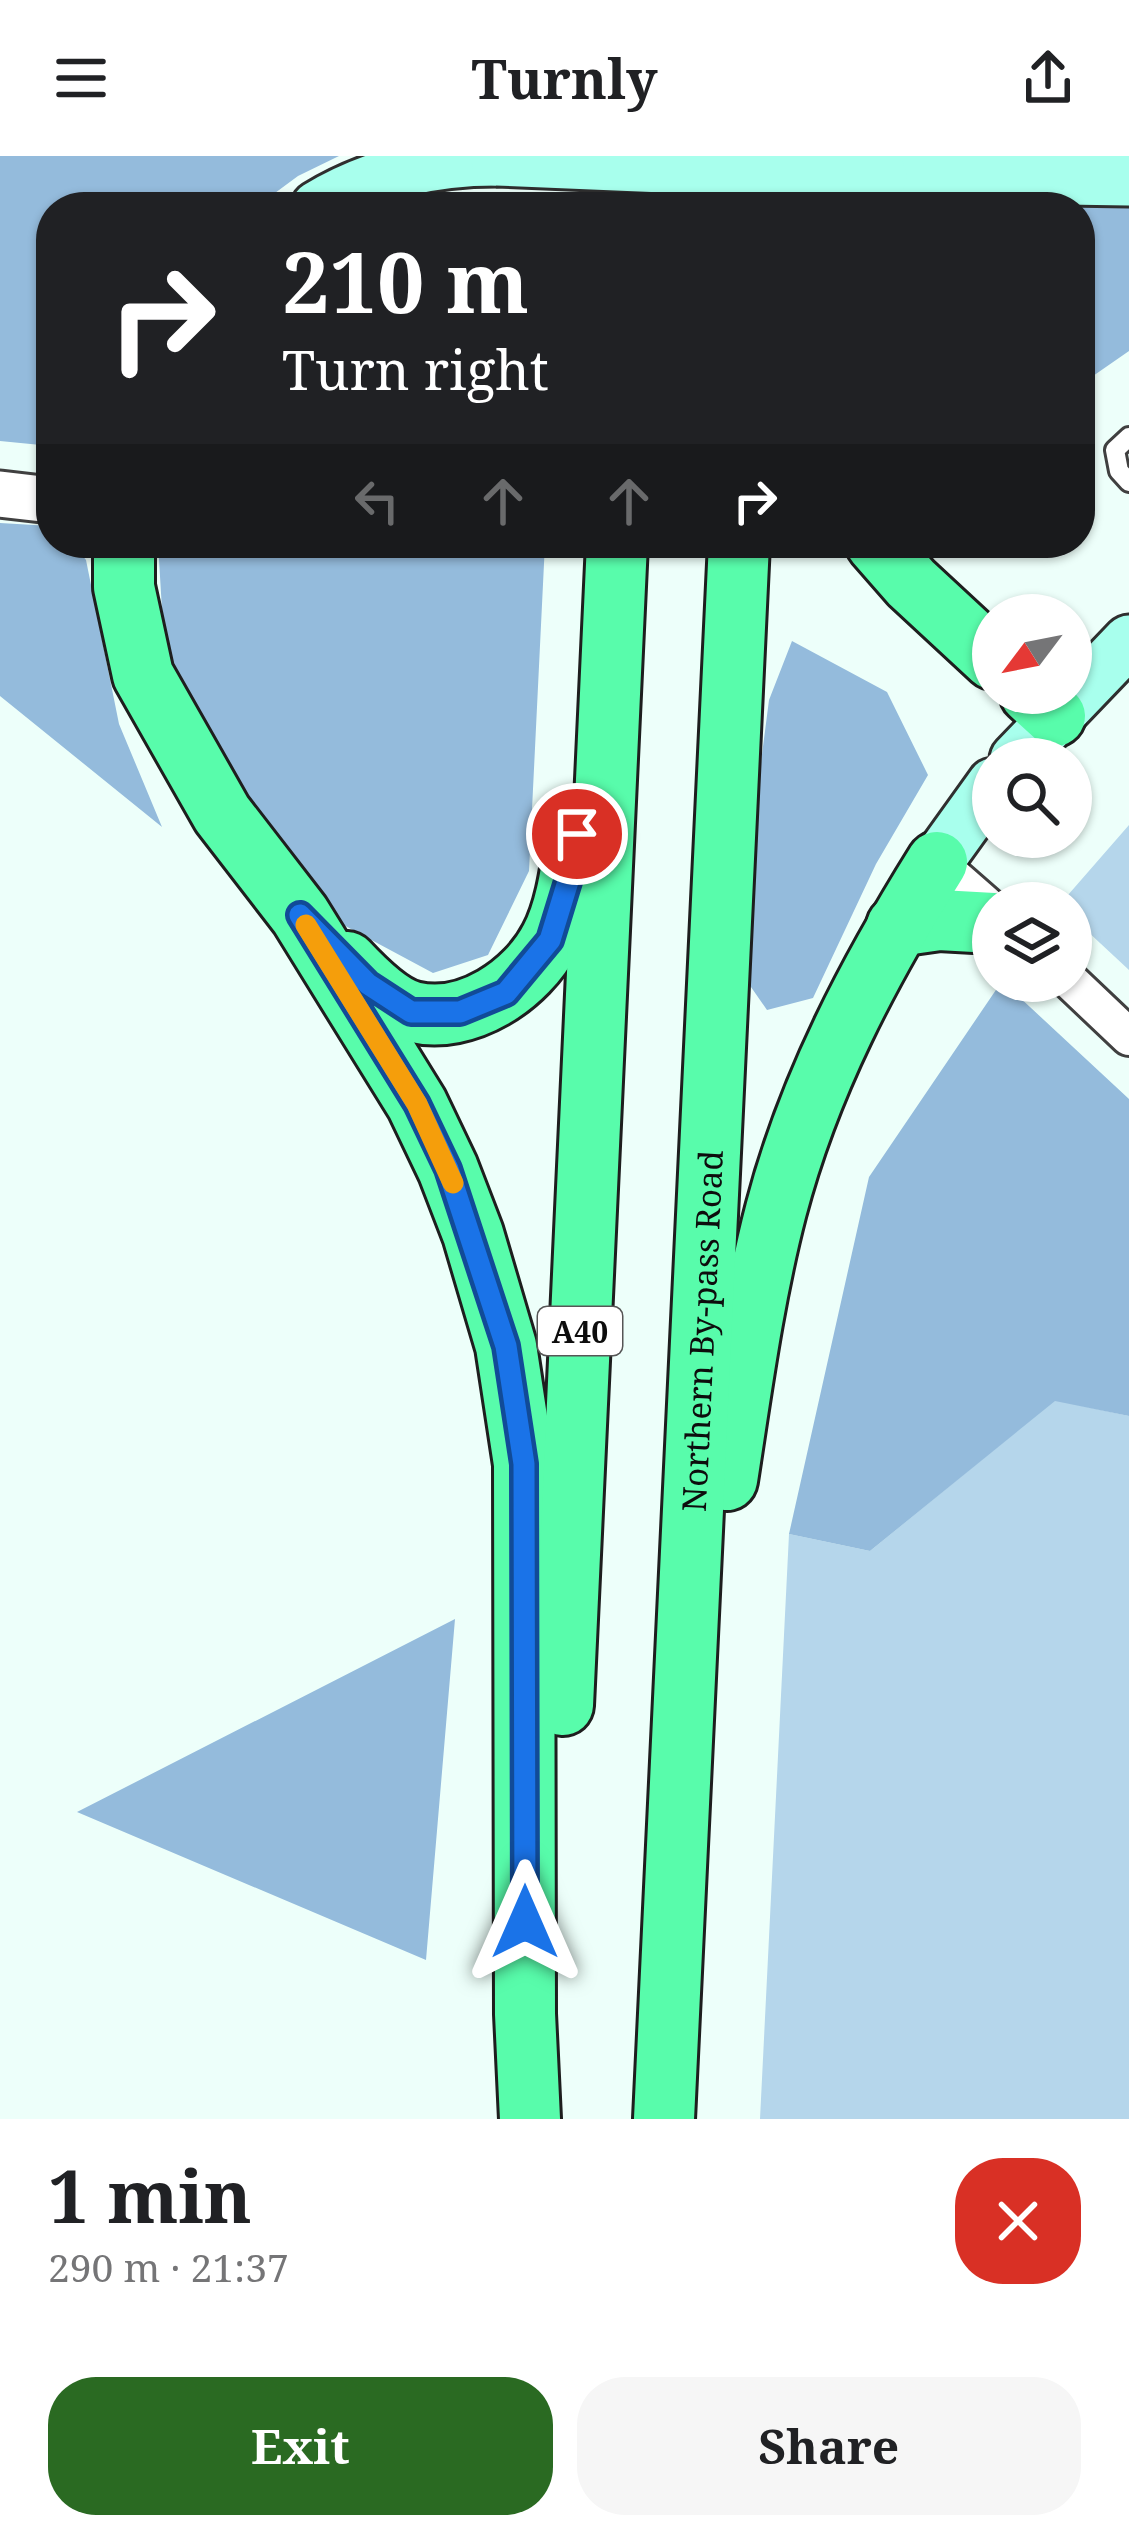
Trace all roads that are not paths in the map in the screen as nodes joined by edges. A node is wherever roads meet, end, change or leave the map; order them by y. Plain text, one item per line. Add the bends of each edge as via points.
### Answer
1 (640, 156) edge
2 (758, 156) edge
3 (778, 156) edge
4 (1129, 180) edge
5 (348, 192) edge
6 (638, 192) edge
7 (756, 192) edge
8 (781, 192) edge
9 (1129, 436) edge
10 (1129, 482) edge
11 (0, 494) edge
12 (36, 498) edge
13 (124, 558) edge
14 (616, 558) edge
15 (738, 558) edge
16 (889, 558) edge
17 (613, 625) junction
18 (972, 640) edge
19 (1129, 641) edge
20 (1034, 723) edge
21 (972, 813) edge
22 (937, 862) junction
23 (972, 892) edge
24 (300, 915) junction
25 (972, 922) edge
26 (897, 926) junction
27 (1092, 1002) edge
28 (1129, 1037) edge
29 (679, 1790) junction
30 (530, 2119) edge
31 (544, 2119) edge
32 (664, 2119) edge

1 - 6 highway
2 - 7 highway
3 - 8 highway
4 - 5 main road, bridge via 444,160
9 - 10 lane via 1115,450
11 - 12 street
13 - 24 highway via 143,675 222,814
14 - 17 highway, A40
15 - 29 highway, Northern By-pass Road
16 - 18 highway
17 - 24 highway via 570,875 550,940 506,993 460,1012 411,1012 368,984
17 - 31 highway, A40
19 - 20 main road
21 - 22 main road
22 - 23 street
22 - 26 highway
24 - 30 highway via 425,1120 506,1346 524,1464
25 - 26 highway
26 - 29 highway via 816,1091 777,1208 751,1326
27 - 28 street
29 - 32 highway, Northern By-pass Road

